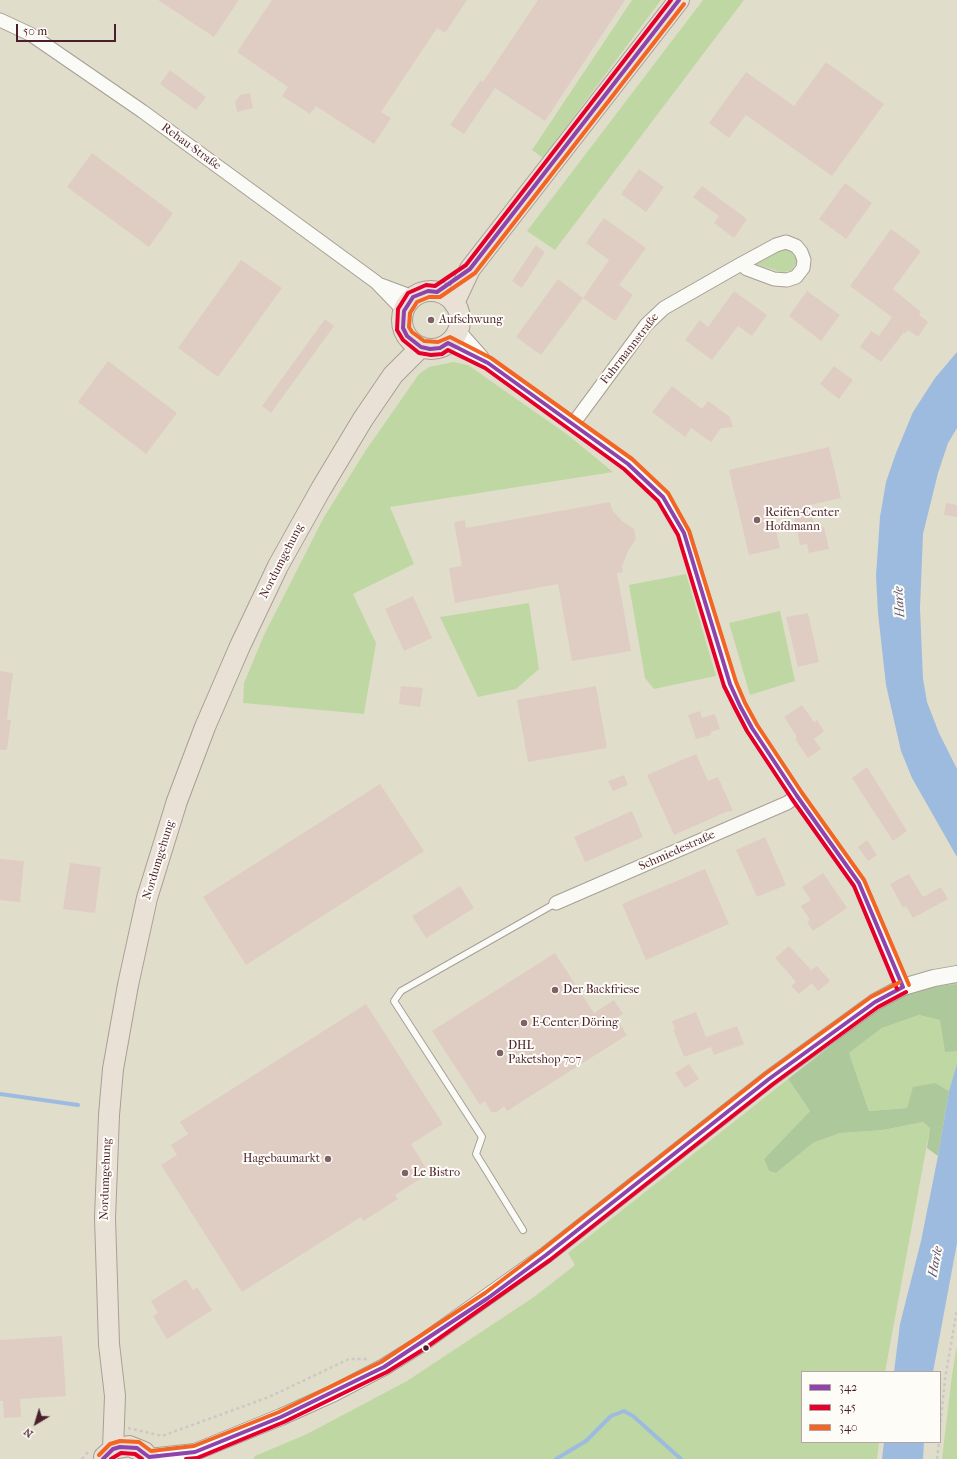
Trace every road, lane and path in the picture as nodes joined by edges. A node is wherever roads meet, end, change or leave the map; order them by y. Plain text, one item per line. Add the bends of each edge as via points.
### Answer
1 (679, 0) edge
2 (0, 20) edge
3 (741, 264) dead end
4 (470, 269) junction
5 (437, 292) junction
6 (454, 303) junction
7 (408, 304) junction
8 (453, 337) junction
9 (414, 342) junction
10 (573, 424) junction
11 (797, 796) junction
12 (556, 903) joint
13 (957, 974) edge
14 (903, 987) junction
15 (524, 1230) dead end
16 (957, 1309) edge
17 (941, 1418) edge
18 (939, 1443) edge
19 (115, 1452) edge
20 (190, 1456) edge
21 (150, 1458) edge
22 (937, 1459) edge

1 - 4 main road
2 - 7 street, Rehau-Straße via 63,54
3 - 10 street, Fuhrmannstraße via 675,300 653,318
4 - 5 main road
4 - 6 main road
5 - 6 main road via 447,296
5 - 7 main road via 428,291
6 - 8 main road via 460,320
7 - 9 main road via 402,320
8 - 9 main road via 435,348
8 - 10 street
9 - 19 main road, Nordumgehung via 363,419 278,566 204,727 147,898 128,985 108,1123 104,1218 109,1344 115,1396
10 - 11 street via 641,475 663,497 675,515 684,533 730,684 752,728
11 - 12 street, Schmiedestraße via 787,803
11 - 14 street via 859,883
12 - 15 lane via 401,991 394,1001 482,1137 476,1154
13 - 14 street
14 - 20 street via 875,1002 782,1070 546,1255 421,1344 334,1393
16 - 17 path
18 - 22 path
19 - 21 main road, Nordumgehung via 137,1448
20 - 21 street

